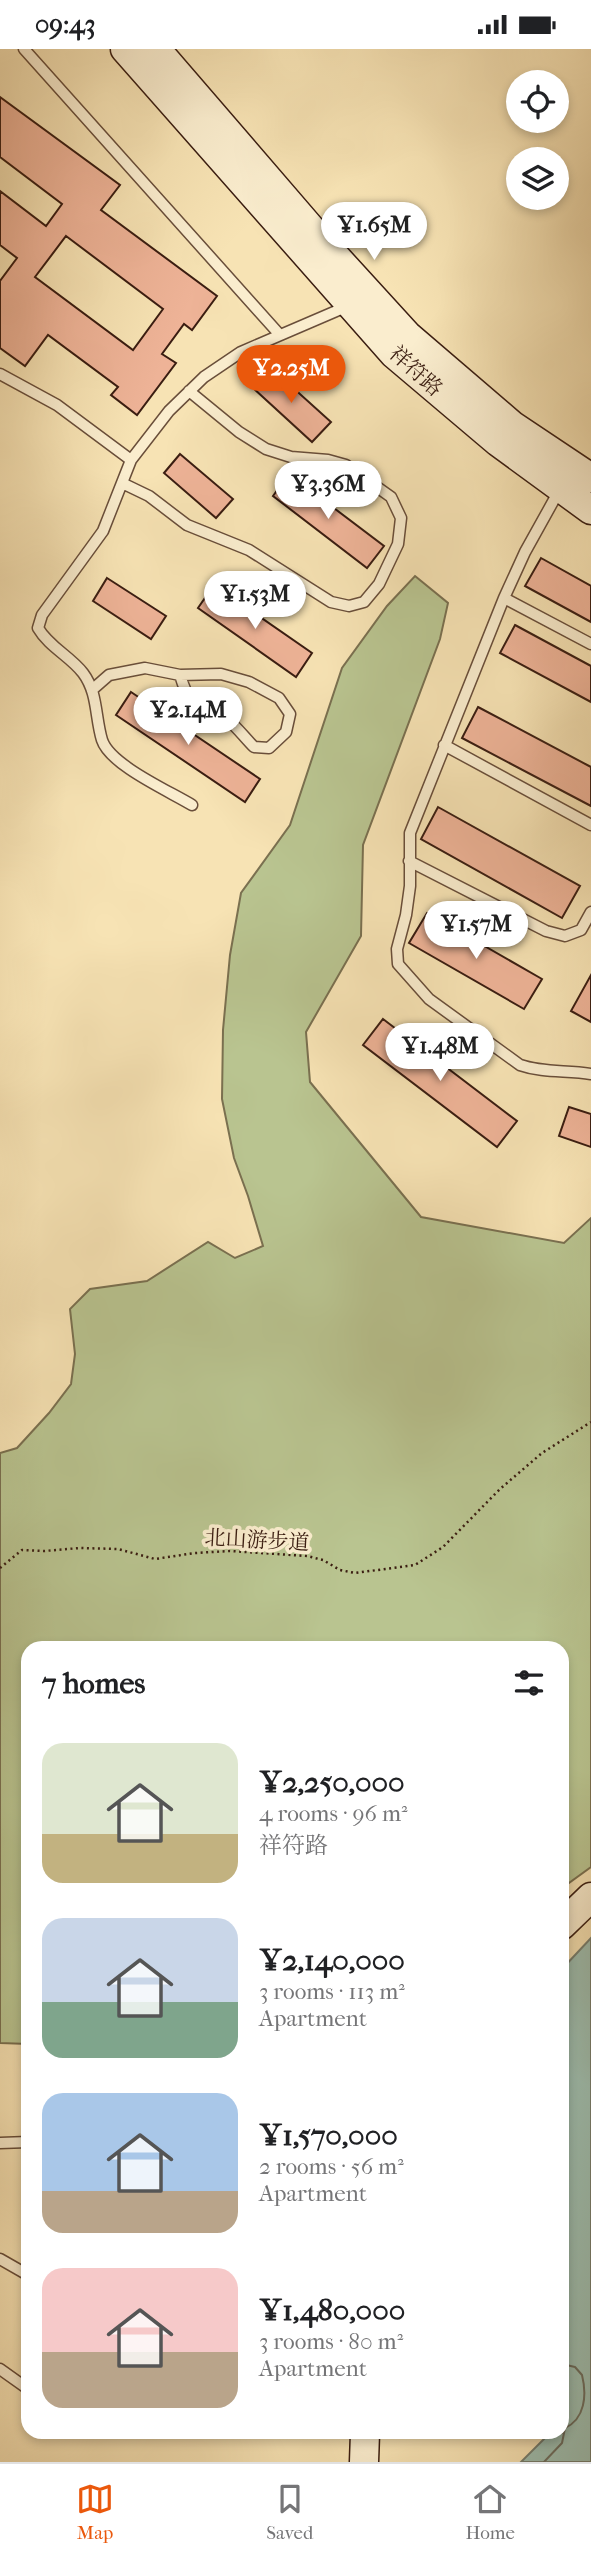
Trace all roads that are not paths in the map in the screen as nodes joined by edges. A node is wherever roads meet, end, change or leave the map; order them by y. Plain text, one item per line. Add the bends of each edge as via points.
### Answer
1 (24, 49) edge
2 (125, 49) edge
3 (156, 49) edge
4 (351, 305) junction
5 (280, 335) junction
6 (0, 374) edge
7 (190, 391) junction
8 (131, 460) junction
9 (591, 478) edge
10 (122, 483) junction
11 (560, 489) junction
12 (591, 510) edge
13 (504, 598) junction
14 (591, 644) edge
15 (180, 675) junction
16 (93, 689) junction
17 (444, 745) junction
18 (192, 805) dead end
19 (591, 825) edge
20 (410, 860) junction
21 (591, 912) edge
22 (591, 1074) edge
23 (591, 1897) edge
24 (569, 1918) edge
25 (21, 2142) edge
26 (0, 2143) edge
27 (0, 2259) edge
28 (21, 2272) edge
29 (0, 2369) edge
30 (21, 2384) edge
31 (365, 2439) edge
32 (364, 2462) edge

1 - 5 lane
2 - 4 main road, 祥符路
3 - 9 main road, 祥符路 via 407,335 513,426
4 - 5 lane
4 - 11 main road, 祥符路 via 394,354
5 - 7 lane via 241,352
6 - 8 lane via 57,405
7 - 8 lane
7 - 10 lane via 266,449 346,465 391,497 401,518 398,544 379,584 364,602 349,606 331,602 249,550 187,525 149,496
8 - 10 lane
10 - 16 lane via 103,530 42,615 38,628
11 - 12 main road, 祥符路
11 - 13 lane
13 - 14 lane
13 - 17 lane
15 - 15 lane via 221,674 279,698 290,714 286,732 269,748 254,747 225,717 186,694
15 - 16 lane via 145,668 109,675
16 - 18 lane via 102,743 114,759
17 - 19 lane
17 - 20 lane via 410,833
20 - 21 lane via 545,931 565,936 581,930
20 - 22 lane via 406,915 397,949 398,964 406,976 429,999 520,1065
23 - 24 main road
25 - 26 lane
27 - 28 lane
29 - 30 lane
31 - 32 main road

